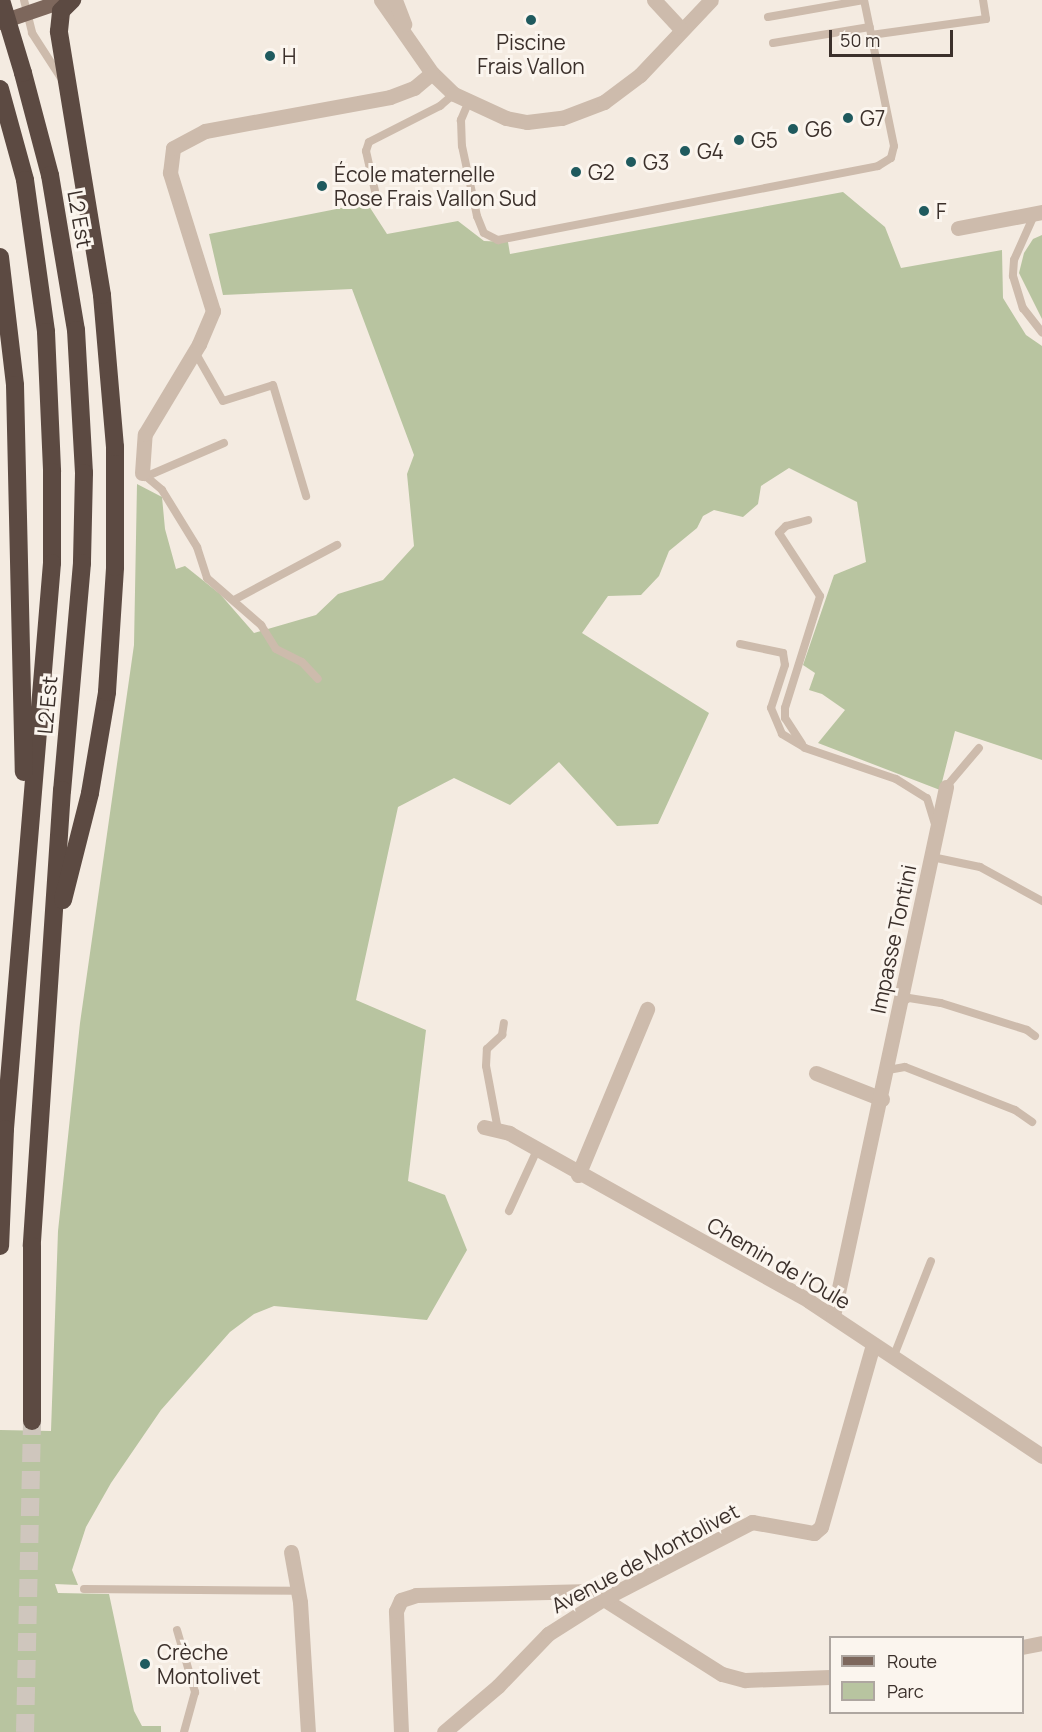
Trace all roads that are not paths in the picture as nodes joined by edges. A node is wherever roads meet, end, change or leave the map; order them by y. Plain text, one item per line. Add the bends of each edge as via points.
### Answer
1 (1, 0) edge
2 (64, 0) edge
3 (72, 0) edge
4 (381, 0) edge
5 (395, 0) edge
6 (654, 0) edge
7 (711, 0) edge
8 (864, 0) edge
9 (982, 0) edge
10 (25, 7) edge
11 (768, 17) dead end
12 (0, 22) edge
13 (680, 28) junction
14 (870, 31) junction
15 (409, 38) junction
16 (773, 43) dead end
17 (432, 73) junction
18 (0, 89) edge
19 (70, 92) junction
20 (454, 94) junction
21 (469, 101) junction
22 (375, 191) dead end
23 (1039, 213) edge
24 (958, 228) dead end
25 (0, 256) edge
26 (1042, 332) edge
27 (194, 352) junction
28 (224, 443) dead end
29 (144, 475) junction
30 (306, 496) dead end
31 (808, 520) dead end
32 (338, 545) dead end
33 (234, 600) junction
34 (741, 644) dead end
35 (318, 679) dead end
36 (805, 748) junction
37 (980, 748) dead end
38 (946, 787) joint
39 (937, 832) junction
40 (27, 840) junction
41 (932, 857) junction
42 (1042, 901) edge
43 (52, 942) junction
44 (902, 1003) junction
45 (647, 1008) dead end
46 (504, 1023) dead end
47 (1035, 1036) dead end
48 (888, 1070) junction
49 (816, 1073) dead end
50 (882, 1099) junction
51 (1032, 1122) dead end
52 (491, 1129) joint
53 (537, 1150) junction
54 (579, 1174) junction
55 (508, 1211) dead end
56 (0, 1246) edge
57 (931, 1261) dead end
58 (833, 1316) junction
59 (873, 1345) junction
60 (893, 1358) junction
61 (32, 1421) tunnel mouth
62 (1042, 1456) edge
63 (291, 1552) dead end
64 (84, 1589) dead end
65 (297, 1591) junction
66 (603, 1599) junction
67 (177, 1630) dead end
68 (1042, 1643) edge
69 (1024, 1647) edge
70 (829, 1677) edge
71 (184, 1732) edge
72 (308, 1732) edge
73 (401, 1732) edge
74 (444, 1732) edge

1 - 43 highway, L2 Est, bridge via 50,176 76,330 84,473 82,563
2 - 10 main road
3 - 19 highway via 61,10 59,31
4 - 15 street
5 - 15 street
6 - 13 street
7 - 13 street
8 - 11 lane
8 - 14 lane
9 - 14 lane via 986,19
10 - 12 main road
10 - 19 lane via 32,33
13 - 21 street via 626,87 583,111 527,122 506,118
14 - 16 lane
14 - 21 lane via 894,146 891,158 878,166 507,238 489,237 479,225 462,146 461,120
15 - 17 street
17 - 20 street
17 - 27 street via 414,88 390,97 205,131 174,148 170,173 213,311
18 - 40 highway, L2 Est via 25,180 44,320 52,472 51,574
19 - 43 highway via 102,295 115,447 115,567 107,692 92,782
20 - 21 street
20 - 22 lane via 440,106 369,142 366,151
23 - 24 street
23 - 26 lane via 1014,260 1013,276 1023,308
25 - 40 highway via 15,385
27 - 29 street via 145,434
27 - 30 lane via 223,401 273,385
28 - 29 lane
29 - 33 lane via 162,490 197,547 207,578
31 - 36 lane via 786,526 779,533 820,596 785,708 790,728
32 - 33 lane
33 - 35 lane via 261,625 276,649 302,662
34 - 36 lane via 783,653 785,665 771,708 782,734
36 - 39 lane via 896,779 927,798
37 - 38 lane
38 - 39 street, Impasse Tontini
39 - 41 street, Impasse Tontini
40 - 56 highway, L2 Est
41 - 42 lane via 980,867
41 - 44 street, Impasse Tontini
43 - 61 highway, L2 Est via 32,1246
44 - 47 lane via 909,998 941,1003 1028,1030
44 - 48 street, Impasse Tontini
45 - 54 street
46 - 52 lane via 502,1035 487,1049
48 - 50 street, Impasse Tontini
48 - 51 lane via 905,1067 1015,1110
49 - 50 street
50 - 58 street, Impasse Tontini
52 - 53 street, Chemin de l'Oule
53 - 54 street, Chemin de l'Oule
53 - 55 lane
54 - 58 street, Chemin de l'Oule
57 - 60 lane
58 - 59 street, Chemin de l'Oule
59 - 60 street, Chemin de l'Oule
59 - 66 street, Avenue de Montolivet via 821,1527 814,1533 752,1522
60 - 62 street, Chemin de l'Oule
63 - 65 street
64 - 65 lane
65 - 72 street
66 - 70 street via 722,1674 745,1680
66 - 73 street via 582,1591 417,1595 401,1600 396,1611
66 - 74 street, Avenue de Montolivet via 548,1634 498,1686
67 - 71 lane via 195,1692
68 - 69 street

